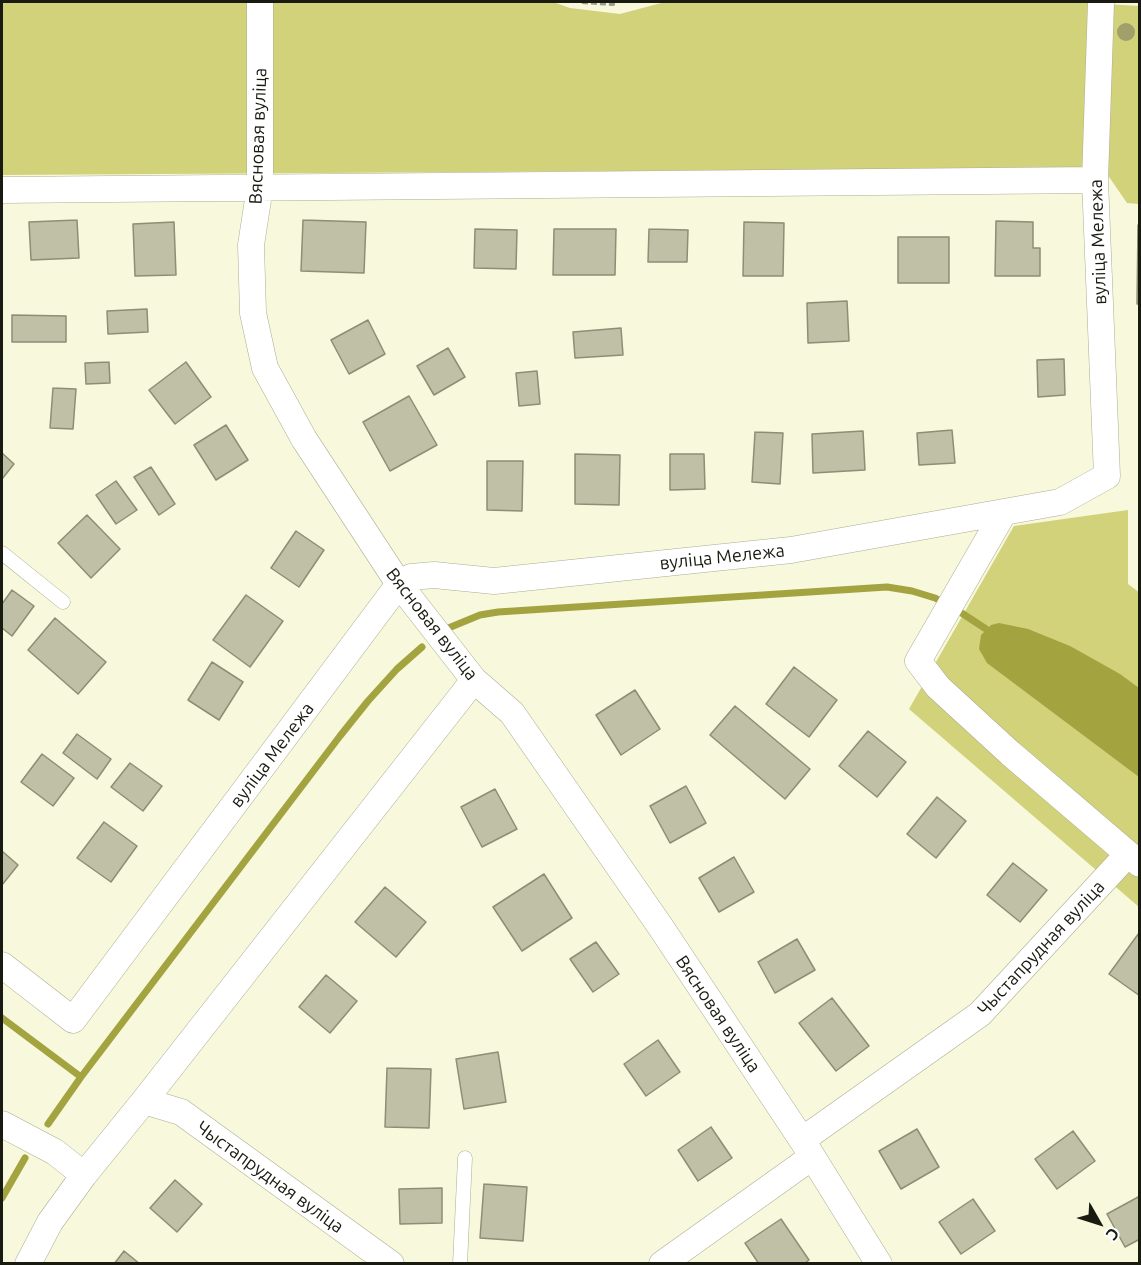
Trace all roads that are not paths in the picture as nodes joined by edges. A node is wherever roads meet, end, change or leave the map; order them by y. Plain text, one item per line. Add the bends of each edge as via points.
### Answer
1 (260, 2) edge
2 (1101, 2) edge
3 (1095, 180) junction
4 (260, 187) junction
5 (2, 190) edge
6 (1004, 512) junction
7 (2, 553) edge
8 (399, 584) junction
9 (63, 602) dead end
10 (474, 680) junction
11 (1134, 859) edge
12 (2, 965) edge
13 (144, 1101) junction
14 (8, 1126) edge
15 (807, 1149) junction
16 (465, 1158) dead end
17 (84, 1175) junction
18 (28, 1263) edge
19 (391, 1263) edge
20 (460, 1263) edge
21 (662, 1263) edge
22 (879, 1263) edge

1 - 4 street, Вясновая вуліца
2 - 3 street, вуліца Мележа
3 - 4 street
3 - 6 street, вуліца Мележа via 1107,476 1060,502
4 - 5 street
4 - 8 street, Вясновая вуліца via 251,245 253,313 265,368 304,439
6 - 8 street, вуліца Мележа via 791,550 494,581 434,574 411,577
6 - 11 street via 918,661 946,694 1010,753
7 - 9 lane
8 - 10 street, Вясновая вуліца
8 - 12 street, вуліца Мележа via 73,1020
10 - 13 street
10 - 15 street, Вясновая вуліца via 512,713
11 - 15 street, Чыстапрудная вуліца via 980,1014
13 - 17 street
13 - 19 street, Чыстапрудная вуліца via 181,1112
14 - 17 street via 55,1152
15 - 21 street, Чыстапрудная вуліца
15 - 22 street, Вясновая вуліца
16 - 20 lane
17 - 18 street via 50,1222

